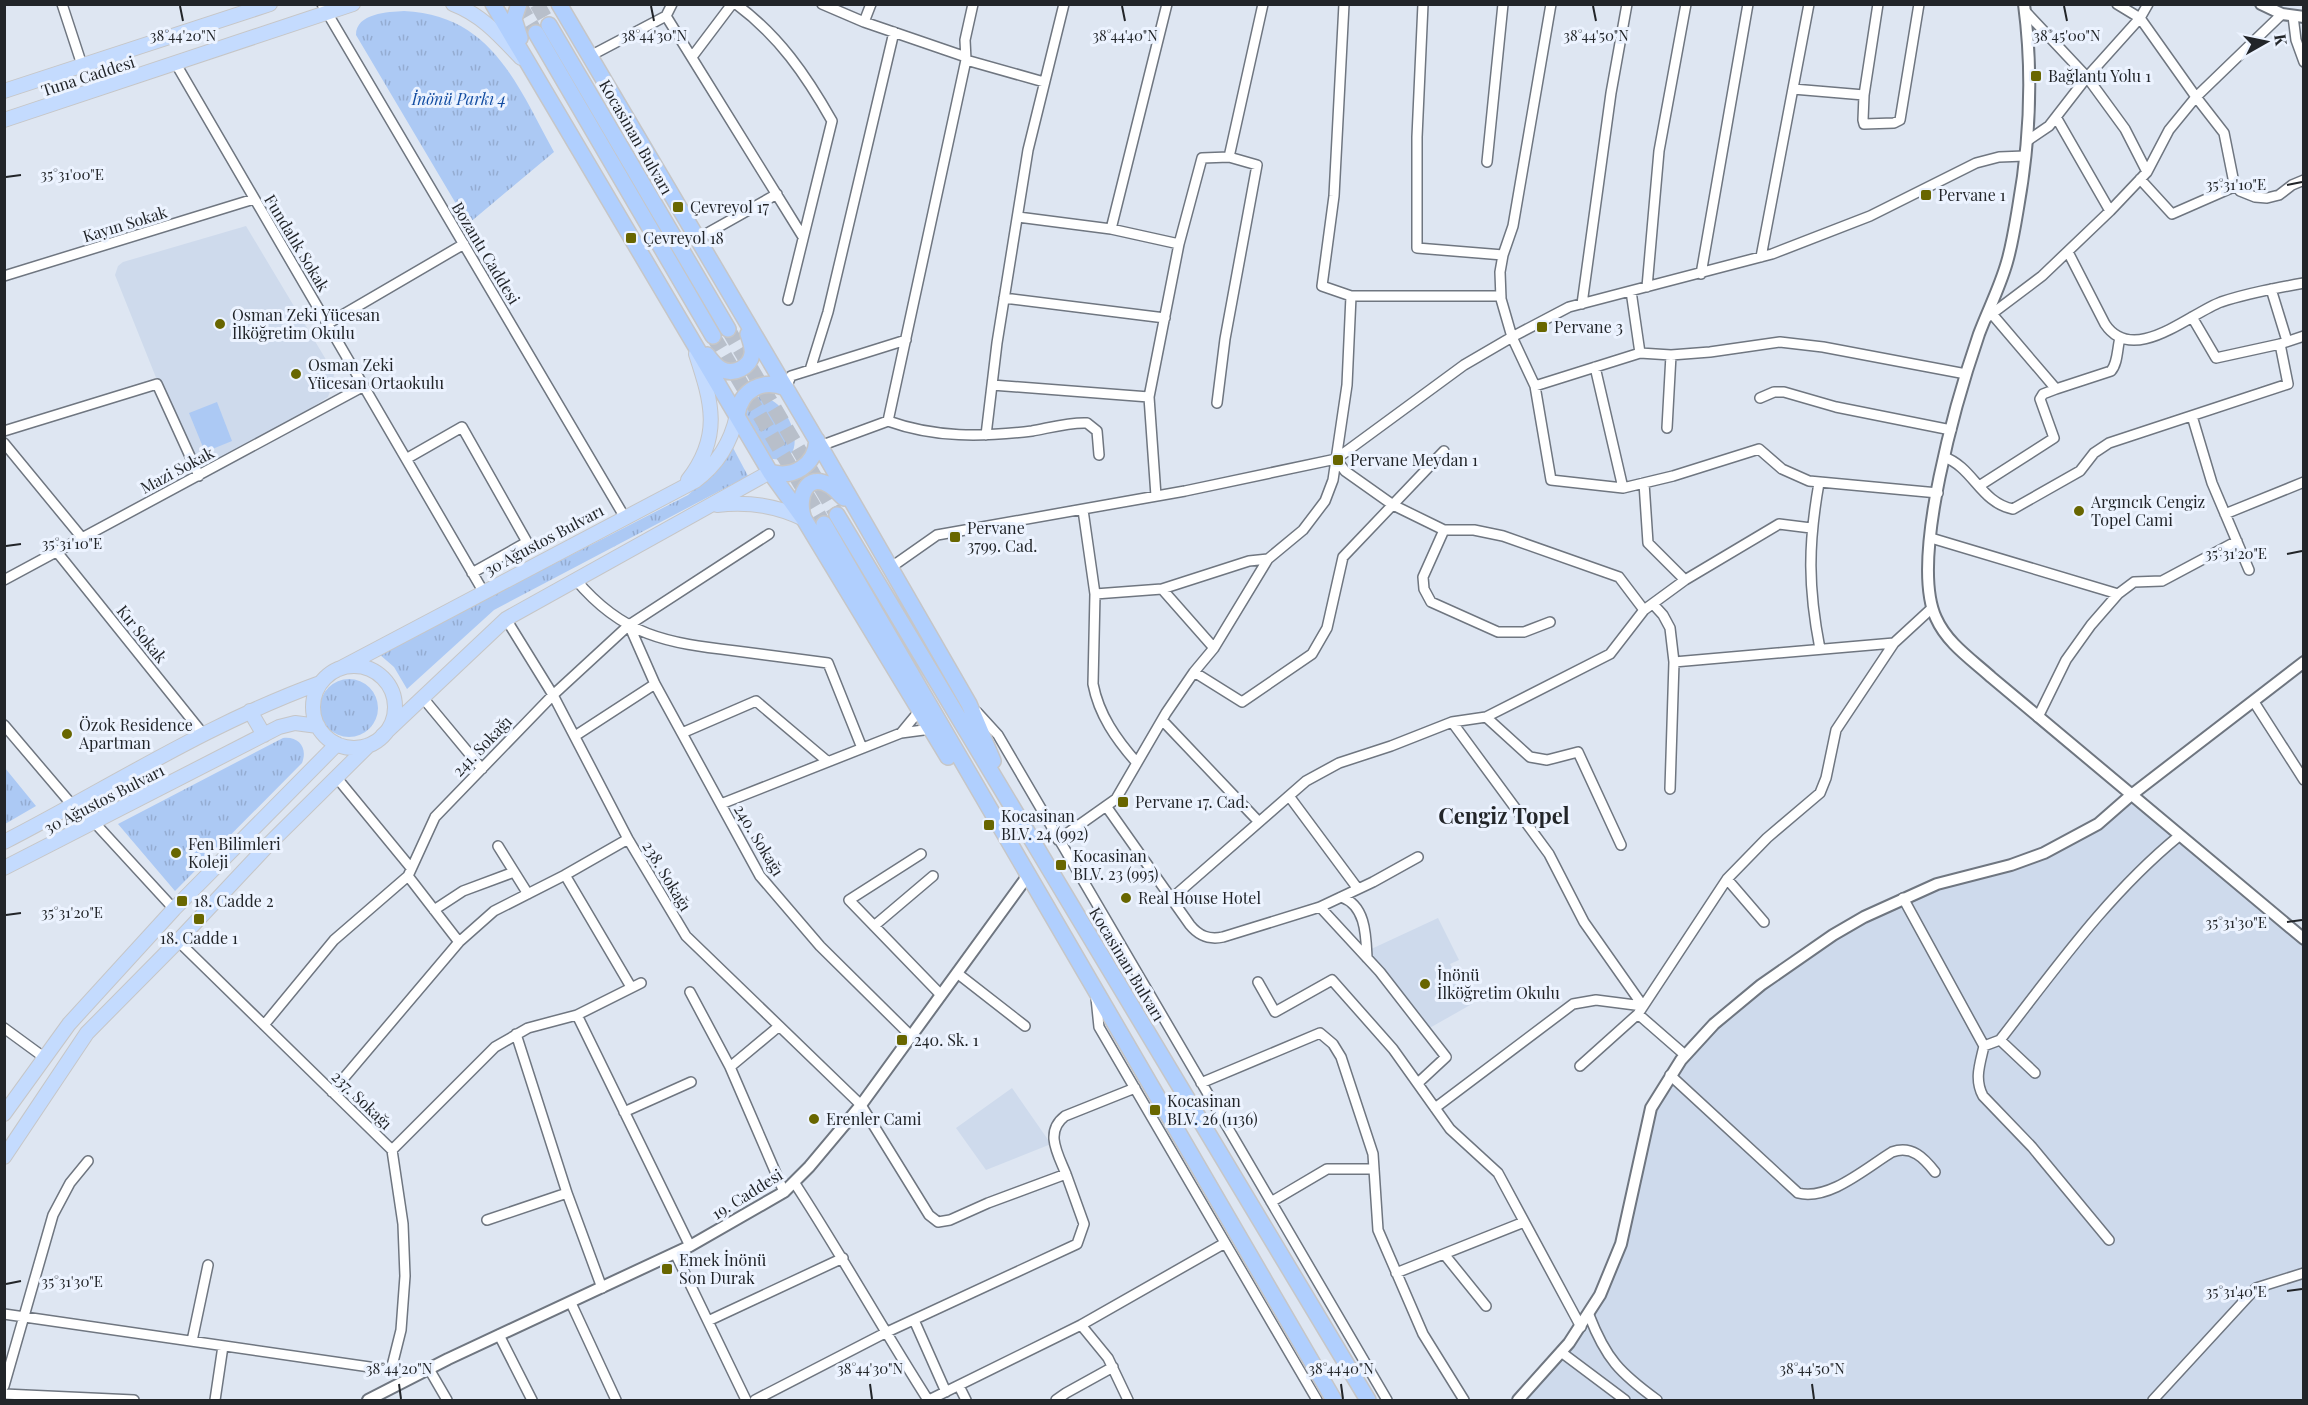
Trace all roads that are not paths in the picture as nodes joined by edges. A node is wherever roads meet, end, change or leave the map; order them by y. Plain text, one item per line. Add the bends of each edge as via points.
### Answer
1 (62, 4) edge
2 (270, 4) edge
3 (353, 4) edge
4 (453, 4) edge
5 (493, 4) edge
6 (519, 4) edge
7 (552, 4) edge
8 (559, 4) edge
9 (569, 4) edge
10 (672, 4) edge
11 (734, 4) edge
12 (822, 4) edge
13 (871, 4) edge
14 (973, 4) edge
15 (1064, 4) edge
16 (1167, 4) edge
17 (1263, 4) edge
18 (1344, 4) edge
19 (1423, 4) edge
20 (1503, 4) edge
21 (1551, 4) edge
22 (1627, 4) edge
23 (1686, 4) edge
24 (1748, 4) edge
25 (1809, 4) edge
26 (1878, 4) edge
27 (1919, 4) edge
28 (2117, 4) edge
29 (2148, 4) edge
30 (2261, 4) edge
31 (324, 8) edge
32 (2025, 8) edge
33 (666, 16) junction
34 (2293, 16) edge
35 (2140, 18) junction
36 (864, 22) junction
37 (572, 27) junction
38 (894, 32) junction
39 (590, 56) junction
40 (692, 57) junction
41 (966, 58) junction
42 (2304, 62) edge
43 (176, 64) junction
44 (81, 65) junction
45 (533, 71) junction
46 (2087, 77) junction
47 (1044, 82) junction
48 (1793, 89) junction
49 (4, 91) edge
50 (1864, 95) junction
51 (2196, 97) junction
52 (2056, 117) junction
53 (4, 120) edge
54 (2027, 141) junction
55 (2025, 156) junction
56 (1229, 157) junction
57 (1487, 162) dead end
58 (2143, 175) junction
59 (2304, 180) edge
60 (2236, 186) junction
61 (777, 194) junction
62 (254, 200) junction
63 (2110, 212) junction
64 (1018, 217) junction
65 (1111, 229) junction
66 (803, 237) junction
67 (697, 239) junction
68 (464, 244) junction
69 (1179, 244) junction
70 (2068, 252) junction
71 (1503, 255) junction
72 (1761, 257) junction
73 (1701, 274) junction
74 (4, 276) edge
75 (2304, 283) edge
76 (1647, 286) junction
77 (2271, 289) junction
78 (1631, 291) junction
79 (1351, 296) junction
80 (1501, 296) junction
81 (1004, 298) junction
82 (788, 300) dead end
83 (1582, 304) junction
84 (739, 310) junction
85 (1988, 316) junction
86 (2192, 316) junction
87 (1165, 318) junction
88 (327, 324) junction
89 (728, 329) tunnel mouth
90 (713, 336) tunnel mouth
91 (2304, 336) edge
92 (1512, 337) junction
93 (691, 338) junction
94 (2120, 338) junction
95 (906, 340) junction
96 (2283, 343) junction
97 (1640, 353) junction
98 (1671, 355) junction
99 (1595, 368) junction
100 (810, 370) junction
101 (1966, 374) junction
102 (992, 385) junction
103 (364, 386) junction
104 (1535, 386) junction
105 (786, 388) junction
106 (2056, 389) junction
107 (1149, 397) junction
108 (1760, 398) dead end
109 (1216, 403) dead end
110 (736, 415) junction
111 (2192, 416) junction
112 (888, 421) junction
113 (1667, 428) dead end
114 (1951, 430) junction
115 (4, 431) edge
116 (986, 435) junction
117 (4, 443) edge
118 (818, 443) junction
119 (1444, 451) dead end
120 (1099, 455) dead end
121 (1944, 457) junction
122 (406, 459) junction
123 (1336, 459) junction
124 (770, 472) junction
125 (199, 476) junction
126 (2304, 482) edge
127 (1644, 483) junction
128 (1819, 483) junction
129 (1979, 486) junction
130 (680, 488) junction
131 (1623, 488) junction
132 (1938, 493) junction
133 (1156, 496) junction
134 (1393, 505) junction
135 (709, 507) junction
136 (1083, 510) junction
137 (857, 511) junction
138 (2225, 514) junction
139 (624, 516) junction
140 (804, 519) junction
141 (1811, 528) junction
142 (1444, 530) junction
143 (769, 534) dead end
144 (83, 538) junction
145 (1931, 538) junction
146 (2237, 541) junction
147 (57, 552) junction
148 (1268, 559) junction
149 (890, 568) junction
150 (2249, 570) dead end
151 (472, 573) junction
152 (4, 580) edge
153 (576, 580) junction
154 (1685, 580) junction
155 (1162, 589) junction
156 (483, 591) junction
157 (1095, 594) junction
158 (2118, 594) junction
159 (1653, 604) junction
160 (1932, 608) junction
161 (1644, 610) junction
162 (506, 619) junction
163 (1550, 622) dead end
164 (629, 625) junction
165 (1894, 643) junction
166 (1214, 648) junction
167 (1820, 649) junction
168 (1674, 662) junction
169 (2304, 662) edge
170 (339, 669) junction
171 (1194, 672) junction
172 (320, 683) junction
173 (655, 684) junction
174 (554, 695) junction
175 (423, 698) junction
176 (2254, 702) junction
177 (969, 704) junction
178 (920, 710) junction
179 (250, 711) junction
180 (1486, 717) junction
181 (2038, 717) junction
182 (1162, 720) junction
183 (1452, 722) junction
184 (4, 725) edge
185 (318, 726) junction
186 (931, 729) junction
187 (682, 733) junction
188 (901, 733) junction
189 (204, 735) junction
190 (264, 735) junction
191 (382, 736) junction
192 (575, 736) junction
193 (337, 744) junction
194 (369, 745) junction
195 (862, 748) junction
196 (827, 761) junction
197 (1137, 763) junction
198 (482, 769) junction
199 (337, 778) junction
200 (2304, 780) edge
201 (1670, 789) dead end
202 (1289, 796) junction
203 (2130, 796) junction
204 (721, 804) junction
205 (73, 806) junction
206 (1106, 806) junction
207 (1012, 808) junction
208 (995, 816) junction
209 (94, 822) junction
210 (1259, 822) junction
211 (2179, 836) junction
212 (628, 839) junction
213 (1058, 840) junction
214 (4, 842) edge
215 (1621, 845) dead end
216 (498, 846) dead end
217 (921, 854) dead end
218 (1418, 857) dead end
219 (4, 868) edge
220 (409, 872) junction
221 (514, 872) junction
222 (1029, 874) junction
223 (565, 875) junction
224 (933, 876) dead end
225 (1727, 879) junction
226 (1358, 889) junction
227 (528, 894) junction
228 (1341, 897) junction
229 (1903, 898) junction
230 (1171, 899) junction
231 (1320, 906) junction
232 (174, 909) junction
233 (434, 910) junction
234 (1764, 922) dead end
235 (874, 926) junction
236 (2302, 936) edge
237 (178, 941) junction
238 (459, 942) junction
239 (1367, 958) junction
240 (957, 973) junction
241 (1258, 982) dead end
242 (1095, 989) junction
243 (690, 992) dead end
244 (941, 995) junction
245 (1641, 1010) junction
246 (577, 1015) junction
247 (264, 1025) junction
248 (1025, 1026) dead end
249 (778, 1027) junction
250 (4, 1028) edge
251 (516, 1034) junction
252 (912, 1037) junction
253 (2000, 1040) junction
254 (1984, 1047) junction
255 (1685, 1055) junction
256 (45, 1058) junction
257 (1580, 1066) dead end
258 (730, 1067) junction
259 (2035, 1073) dead end
260 (1670, 1075) junction
261 (691, 1082) dead end
262 (1201, 1083) junction
263 (1419, 1083) junction
264 (1135, 1088) junction
265 (332, 1092) junction
266 (861, 1104) junction
267 (1436, 1108) junction
268 (624, 1112) junction
269 (4, 1114) edge
270 (392, 1150) junction
271 (4, 1157) edge
272 (88, 1161) dead end
273 (1374, 1169) junction
274 (1935, 1172) dead end
275 (1065, 1174) junction
276 (794, 1182) junction
277 (784, 1192) junction
278 (567, 1193) junction
279 (1271, 1202) junction
280 (487, 1220) dead end
281 (1524, 1222) junction
282 (2109, 1240) dead end
283 (1224, 1243) junction
284 (690, 1246) junction
285 (675, 1253) junction
286 (1444, 1254) junction
287 (843, 1258) junction
288 (208, 1265) dead end
289 (1396, 1273) junction
290 (2304, 1273) edge
291 (602, 1288) junction
292 (571, 1303) junction
293 (1486, 1306) dead end
294 (4, 1314) edge
295 (1589, 1315) junction
296 (23, 1316) junction
297 (914, 1320) junction
298 (708, 1321) junction
299 (1081, 1325) junction
300 (1581, 1327) junction
301 (885, 1333) junction
302 (500, 1335) junction
303 (192, 1341) junction
304 (223, 1346) junction
305 (1561, 1352) junction
306 (1113, 1367) junction
307 (429, 1369) junction
308 (391, 1370) junction
309 (418, 1374) junction
310 (4, 1386) edge
311 (959, 1386) junction
312 (946, 1392) junction
313 (4, 1394) edge
314 (95, 1400) edge
315 (1315, 1400) edge
316 (1622, 1400) edge
317 (134, 1401) edge
318 (215, 1401) edge
319 (368, 1401) edge
320 (447, 1401) edge
321 (532, 1401) edge
322 (616, 1401) edge
323 (746, 1401) edge
324 (755, 1401) edge
325 (928, 1401) edge
326 (966, 1401) edge
327 (1056, 1401) edge
328 (1128, 1401) edge
329 (1334, 1401) edge
330 (1368, 1401) edge
331 (1387, 1401) edge
332 (1464, 1401) edge
333 (1518, 1401) edge
334 (1657, 1401) edge
335 (2153, 1401) edge

1 - 44 street
2 - 44 main road, Tuna Caddesi
3 - 31 main road, Tuna Caddesi
4 - 45 main road via 490,26
5 - 45 highway
6 - 45 highway via 515,25
7 - 37 highway
8 - 37 highway
9 - 37 main road
10 - 33 street
11 - 40 street
11 - 66 street via 759,22 788,52 832,121
12 - 36 street
13 - 36 street
14 - 41 street via 965,40
15 - 47 street
16 - 65 street
17 - 56 street
18 - 79 street via 1334,196 1322,286
19 - 71 street via 1417,248
20 - 57 street
21 - 71 street via 1513,226
22 - 83 street
23 - 76 street via 1659,151
24 - 73 street
25 - 48 street
26 - 50 street
27 - 50 street via 1900,120 1864,124
28 - 35 street
29 - 35 street
30 - 34 street
31 - 43 main road, Tuna Caddesi
31 - 68 street, Bozantı Caddesi
32 - 46 street
32 - 54 street via 2030,88
33 - 39 street
33 - 40 street
34 - 42 street
34 - 51 street
35 - 46 street
35 - 51 street
36 - 38 street
37 - 39 highway
38 - 41 street
38 - 100 street via 828,312
39 - 67 highway
40 - 61 street
41 - 47 street
41 - 95 street
43 - 53 main road, Tuna Caddesi
43 - 62 street, Fundalık Sokak
44 - 49 main road, Tuna Caddesi
45 - 93 highway
46 - 52 street
46 - 58 street via 2125,129
47 - 64 street
48 - 50 street
48 - 72 street
51 - 58 street via 2169,130
51 - 60 street via 2224,133
52 - 54 street
52 - 63 street
54 - 55 street
55 - 72 street via 1976,163 1860,220
55 - 85 street via 2007,262
56 - 69 street via 1202,158
56 - 109 street via 1257,165
58 - 60 street via 2172,214
58 - 63 street
59 - 60 street via 2267,198 2250,196
61 - 66 street
61 - 67 street
62 - 74 street, Kayın Sokak
62 - 88 street, Fundalık Sokak
63 - 70 street
64 - 65 street
64 - 81 street
65 - 69 street
66 - 82 street
67 - 84 highway
68 - 88 street
68 - 139 street, Bozantı Caddesi
69 - 87 street
70 - 85 street
70 - 94 street via 2105,324
71 - 80 street
72 - 73 street
73 - 76 street
75 - 77 street
76 - 78 street
77 - 86 street via 2220,303
77 - 96 street
78 - 83 street
78 - 97 street
79 - 80 street
79 - 123 street via 1347,385
80 - 92 street
81 - 87 street
81 - 102 street
83 - 92 street
84 - 93 highway via 753,349 742,369 722,370
84 - 105 highway
85 - 101 street
85 - 106 street
86 - 94 street via 2153,336 2132,341
86 - 96 street via 2216,358
87 - 107 street
88 - 103 street, Fundalık Sokak
89 - 90 highway, Kocasinan Bulvarı via 543,29
91 - 96 street
92 - 104 street
92 - 123 street via 1434,386
93 - 110 highway
93 - 130 main road via 708,393 712,425 700,462
94 - 106 street via 2111,371
95 - 100 street
95 - 112 street
96 - 111 street via 2288,384
97 - 98 street
97 - 99 street
98 - 101 street via 1780,342
98 - 113 street
99 - 104 street
99 - 131 street
100 - 105 street via 791,376
101 - 114 street
102 - 107 street
102 - 116 street
103 - 122 street, Fundalık Sokak
103 - 125 street, Mazi Sokak
104 - 131 street via 1551,480
105 - 110 highway via 773,384 754,388 744,397
105 - 118 highway
106 - 129 street via 2040,399 2054,438
107 - 133 street
108 - 114 street via 1784,392 1836,407
110 - 124 highway
110 - 130 main road, 30 Ağustos Bulvarı via 727,445 716,462
111 - 129 street via 2109,443 2094,453 2080,471 2013,509 1995,503
111 - 138 street
112 - 116 street via 936,434
112 - 118 street
114 - 121 street
115 - 125 street via 157,384
116 - 120 street via 1087,423 1097,431
117 - 144 street
118 - 124 highway via 802,468 783,474
118 - 137 highway
119 - 134 street
121 - 129 street via 1960,465
121 - 132 street
122 - 151 street, Fundalık Sokak
122 - 151 street via 462,427 527,542
123 - 133 street
123 - 134 street via 1345,471
123 - 148 street via 1330,490 1319,511
124 - 135 main road
124 - 140 highway
125 - 144 street, Mazi Sokak
126 - 138 street
127 - 128 street via 1759,448 1782,469
127 - 131 street
127 - 154 street via 1648,543
128 - 132 street
128 - 141 street
130 - 139 main road, 30 Ağustos Bulvarı
132 - 145 street
133 - 136 street
134 - 142 street
134 - 171 street via 1343,557 1327,628 1312,654 1242,702
135 - 140 main road via 755,504
135 - 153 main road
136 - 149 street via 937,535
136 - 157 street
137 - 140 highway via 832,487 814,483 800,498
137 - 149 highway
138 - 146 street
139 - 156 main road, 30 Ağustos Bulvarı
140 - 178 highway
141 - 154 street via 1779,524
141 - 167 street via 1810,581
142 - 161 street via 1474,530 1503,536 1619,577
142 - 163 street via 1423,577 1431,602 1498,632 1524,632
143 - 164 street, 241. Sokağı
144 - 147 street, Mazi Sokak
145 - 158 street
145 - 160 street via 1927,575
146 - 150 street
146 - 158 street via 2162,581 2134,582
147 - 152 street, Mazi Sokak
147 - 189 street, Kır Sokak
148 - 155 street via 1249,561
148 - 166 street
149 - 177 highway
151 - 156 street, Fundalık Sokak
153 - 162 main road
153 - 164 street via 595,601
154 - 159 street
155 - 157 street
155 - 166 street
156 - 170 main road, 30 Ağustos Bulvarı
157 - 197 street via 1095,694 1105,720
158 - 181 street via 2066,660
159 - 161 street
159 - 168 street via 1670,628
160 - 165 street
160 - 181 street via 1954,644
161 - 180 street via 1610,654
162 - 174 street, 238. Sokağı
162 - 175 main road
164 - 173 street, 240. Sokağı
164 - 174 street, 241. Sokağı
164 - 195 street via 674,643 828,663
165 - 167 street
165 - 225 street via 1836,730 1820,793
166 - 171 street
167 - 168 street
168 - 201 street
169 - 176 street
170 - 172 main road
170 - 191 main road via 362,667 377,673 388,685 394,700 394,716
171 - 182 street
172 - 179 main road, 30 Ağustos Bulvarı
172 - 185 main road via 313,706
173 - 187 street, 240. Sokağı
173 - 192 street
174 - 192 street, 238. Sokağı
174 - 198 street, 241. Sokağı
175 - 191 main road
175 - 198 street
176 - 200 street
176 - 203 street
177 - 207 highway
177 - 213 street via 998,735
178 - 186 highway
178 - 188 street
179 - 189 main road, 30 Ağustos Bulvarı
179 - 190 main road
180 - 183 street
180 - 215 street via 1530,757 1547,760 1578,752
181 - 203 street
182 - 197 street
182 - 210 street
183 - 202 street via 1338,763
183 - 245 street via 1549,854 1584,922
184 - 205 street
185 - 190 main road, 30 Ağustos Bulvarı via 295,723
185 - 193 main road
186 - 188 street
186 - 208 highway via 952,763
187 - 196 street via 756,701
187 - 204 street, 240. Sokağı
188 - 195 street
189 - 205 main road, 30 Ağustos Bulvarı
190 - 209 main road, 30 Ağustos Bulvarı
191 - 194 main road
192 - 212 street, 238. Sokağı
193 - 194 main road via 353,748
193 - 232 main road
194 - 199 main road
195 - 196 street
196 - 204 street
197 - 206 street via 1116,799
198 - 220 street, 241. Sokağı via 435,817
199 - 220 street
199 - 237 main road
202 - 210 street
202 - 226 street
203 - 211 street
203 - 229 street via 2098,824 2044,853
204 - 252 street, 240. Sokağı via 767,885 842,970
205 - 214 main road, 30 Ağustos Bulvarı
206 - 213 street
206 - 230 street
207 - 208 highway, Kocasinan Bulvarı via 830,519
207 - 330 highway, Kocasinan Bulvarı
208 - 222 highway, Kocasinan Bulvarı
209 - 219 main road, 30 Ağustos Bulvarı
209 - 232 street
210 - 230 street
211 - 236 street
211 - 253 street via 2107,903
212 - 223 street
212 - 249 street, 238. Sokağı via 686,936
213 - 262 street
216 - 221 street
217 - 235 street via 849,900
218 - 226 street
220 - 233 street
220 - 247 street, 241. Sokağı via 333,940
221 - 227 street
221 - 233 street via 463,891
222 - 240 street, 19. Caddesi
222 - 242 highway, Kocasinan Bulvarı
223 - 227 street
223 - 246 street via 636,985
224 - 235 street
225 - 234 street
225 - 245 street
226 - 228 street
227 - 238 street via 494,911
228 - 231 street
228 - 239 street via 1360,912
229 - 254 street
229 - 255 street via 1833,935 1761,985 1714,1024
230 - 231 street via 1194,930 1204,937 1217,938
231 - 239 street
232 - 256 main road via 69,1024
233 - 238 street
235 - 244 street
237 - 247 street, 237. Sokağı
237 - 271 main road via 87,1033
238 - 265 street
239 - 263 street via 1446,1057
240 - 244 street, 19. Caddesi
240 - 248 street
241 - 263 street via 1275,1012 1332,980
242 - 264 street via 1099,1027
242 - 329 highway, Kocasinan Bulvarı
243 - 258 street
244 - 252 street, 19. Caddesi
245 - 255 street
245 - 257 street
245 - 267 street via 1596,1000 1573,1004
246 - 251 street
246 - 268 street
247 - 265 street, 237. Sokağı
249 - 258 street
249 - 266 street, 238. Sokağı
250 - 256 street
251 - 270 street via 486,1055
251 - 278 street
252 - 266 street, 19. Caddesi
253 - 254 street
253 - 259 street
254 - 282 street via 1977,1074 1983,1096
255 - 260 street
256 - 269 main road
258 - 277 street
260 - 274 street via 1798,1193 1825,1193 1902,1149 1918,1154
260 - 295 street via 1652,1108 1621,1244
261 - 268 street
262 - 273 street via 1320,1033 1341,1057
262 - 279 street
263 - 267 street
264 - 275 street via 1058,1121 1053,1142
264 - 283 street
265 - 270 street, 237. Sokağı
266 - 275 street, 238. Sokağı via 911,1189 938,1222
266 - 276 street, 19. Caddesi
267 - 281 street via 1450,1130 1498,1173
268 - 284 street
270 - 308 street, 237. Sokağı via 401,1198 405,1262 403,1316
272 - 296 street via 70,1183 53,1215
273 - 279 street via 1326,1169
273 - 289 street via 1377,1230
275 - 297 street via 1084,1224 1077,1244
276 - 277 street, 19. Caddesi
276 - 287 street
277 - 284 street, 19. Caddesi
278 - 280 street
278 - 291 street
279 - 331 street
281 - 286 street
281 - 300 street
283 - 299 street
283 - 315 street
284 - 285 street, 19. Caddesi
285 - 291 street, 19. Caddesi
285 - 298 street
286 - 289 street
286 - 293 street
287 - 298 street
287 - 301 street
288 - 303 street
289 - 332 street via 1423,1334
290 - 335 street via 2256,1288
291 - 292 street, 19. Caddesi
292 - 302 street, 19. Caddesi
292 - 322 street
294 - 296 street
295 - 300 street
295 - 334 street via 1599,1341 1618,1368
296 - 303 street
296 - 310 street
297 - 301 street
297 - 312 street
298 - 323 street
299 - 306 street
299 - 311 street
300 - 305 street
301 - 324 street
301 - 325 street
302 - 307 street, 19. Caddesi
302 - 321 street
303 - 304 street
304 - 308 street
304 - 318 street
305 - 316 street
305 - 333 street
306 - 327 street
306 - 328 street
307 - 309 street, 19. Caddesi
307 - 320 street
308 - 309 street
309 - 319 street, 19. Caddesi
311 - 312 street
311 - 326 street
312 - 325 street
313 - 314 street
314 - 317 street

